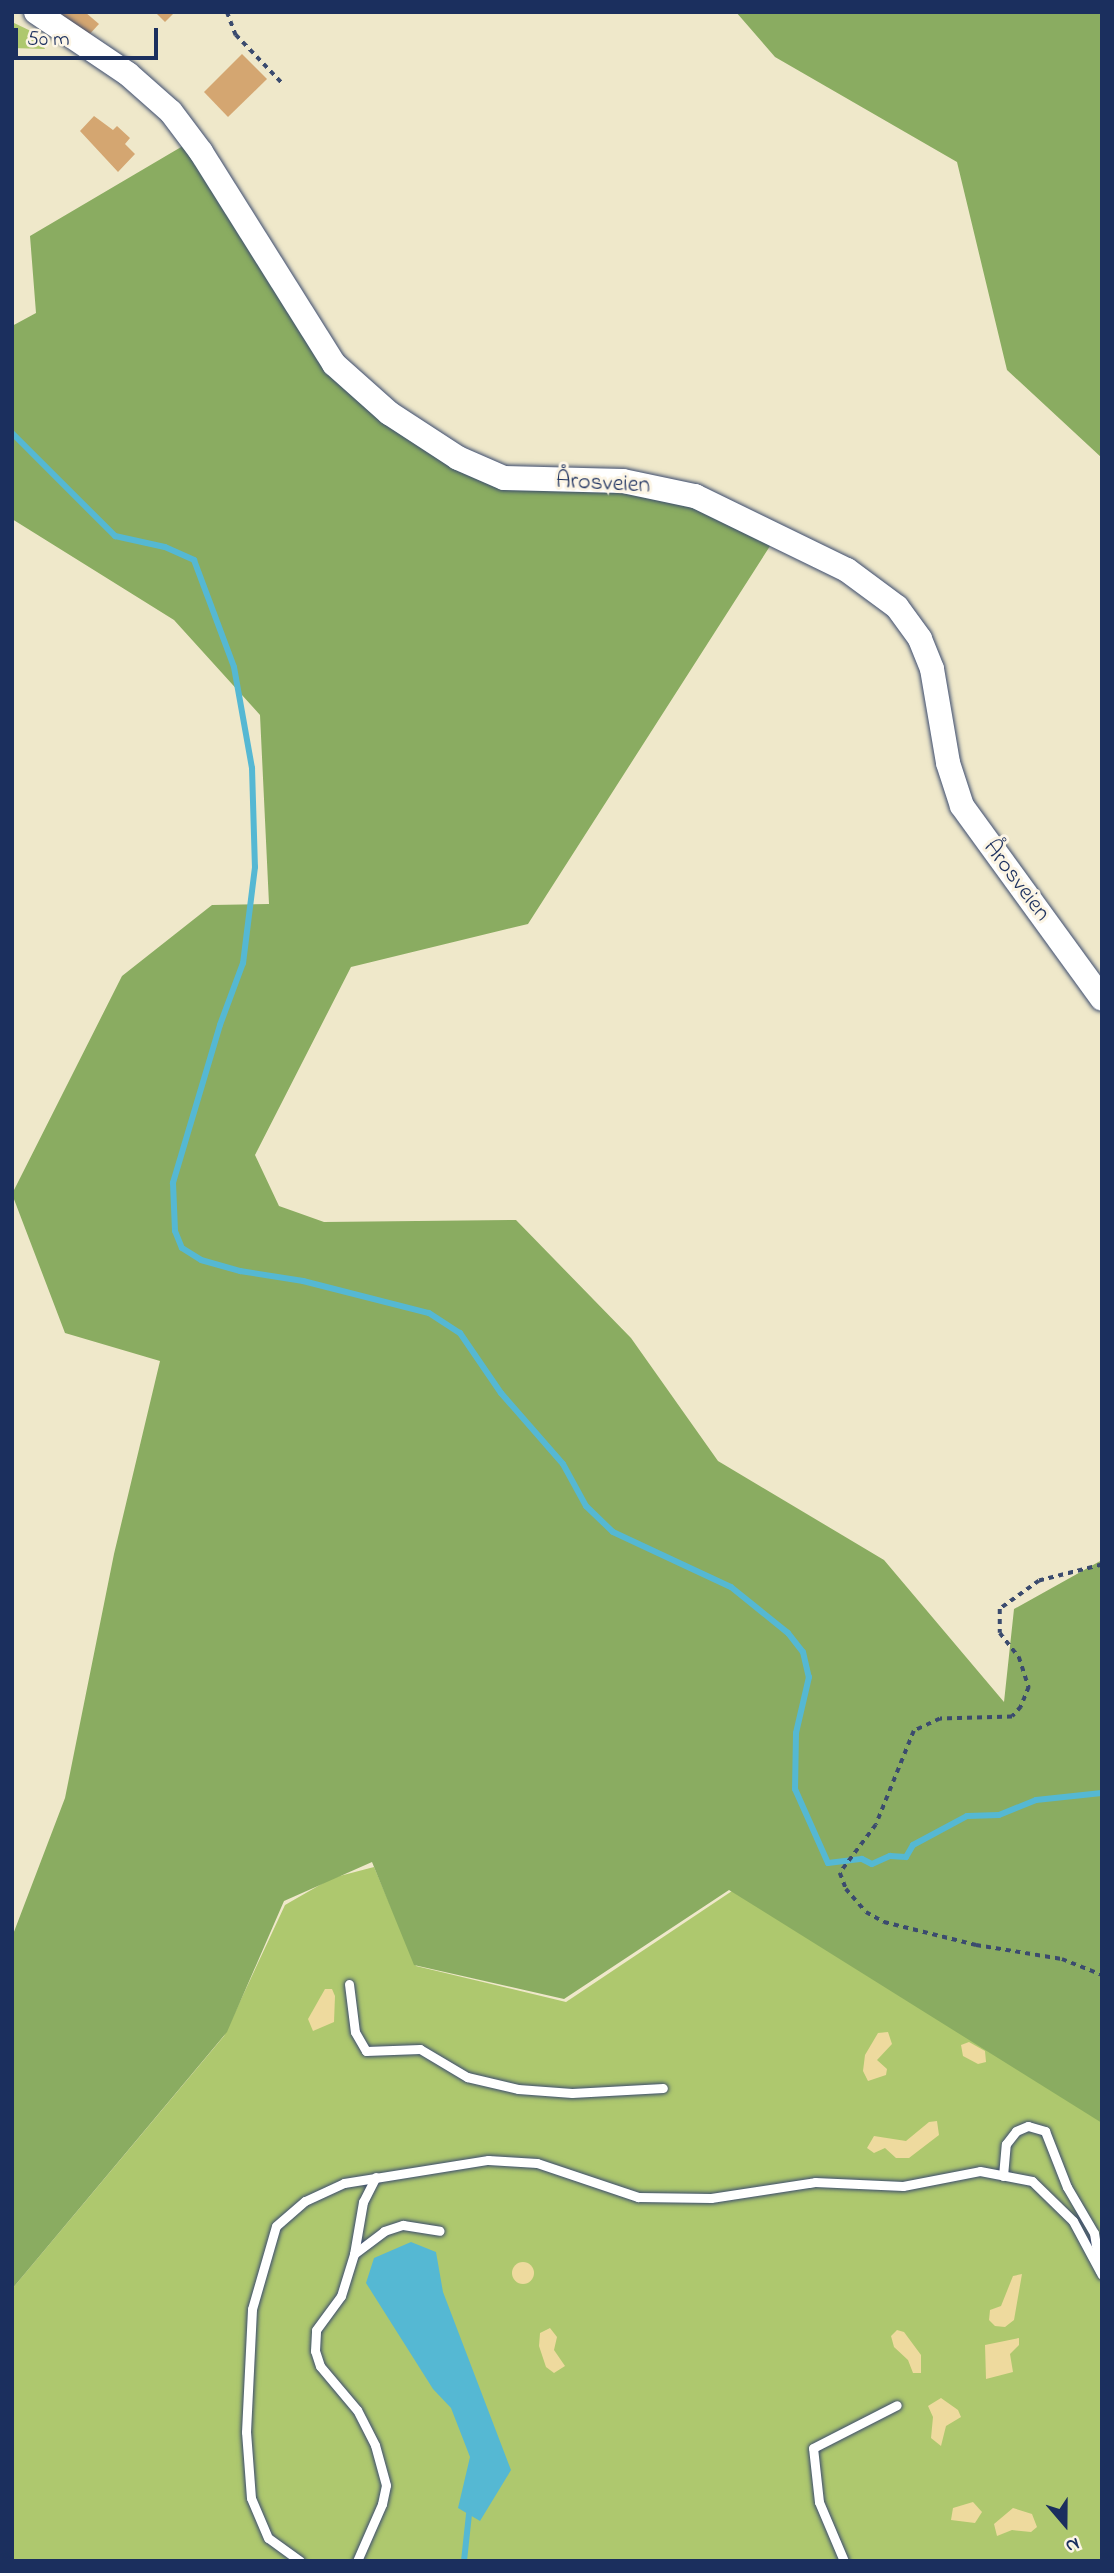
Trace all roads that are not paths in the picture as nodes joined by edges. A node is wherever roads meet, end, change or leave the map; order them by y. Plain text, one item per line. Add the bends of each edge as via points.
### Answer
1 (36, 12) edge
2 (1102, 999) edge
3 (349, 1984) dead end
4 (663, 2088) dead end
5 (1003, 2176) junction
6 (376, 2177) junction
7 (440, 2231) dead end
8 (354, 2254) junction
9 (1101, 2275) edge
10 (897, 2405) dead end
11 (300, 2561) edge
12 (356, 2561) edge
13 (844, 2561) edge

1 - 2 main road, Årosveien via 128,74 171,112 201,152 327,354 357,388 389,413 458,458 504,478 622,481 695,496 847,570 897,607 920,639 932,669 948,764 962,806
3 - 4 lane via 355,2032 366,2051 420,2049 467,2077 518,2089 572,2093
5 - 6 lane via 980,2171 903,2186 815,2182 711,2199 638,2197 537,2163 488,2161
5 - 9 lane via 1032,2181 1073,2221
5 - 9 lane via 1006,2144 1016,2131 1028,2126 1045,2131 1067,2187 1094,2233
6 - 8 lane via 363,2202
6 - 11 lane via 344,2183 305,2200 276,2226 252,2309 246,2432 251,2498 268,2538
7 - 8 lane via 403,2225 384,2231
8 - 12 lane via 341,2296 316,2330 315,2351 320,2366 357,2410 375,2445 386,2484 382,2504
10 - 13 lane via 813,2448 819,2502

